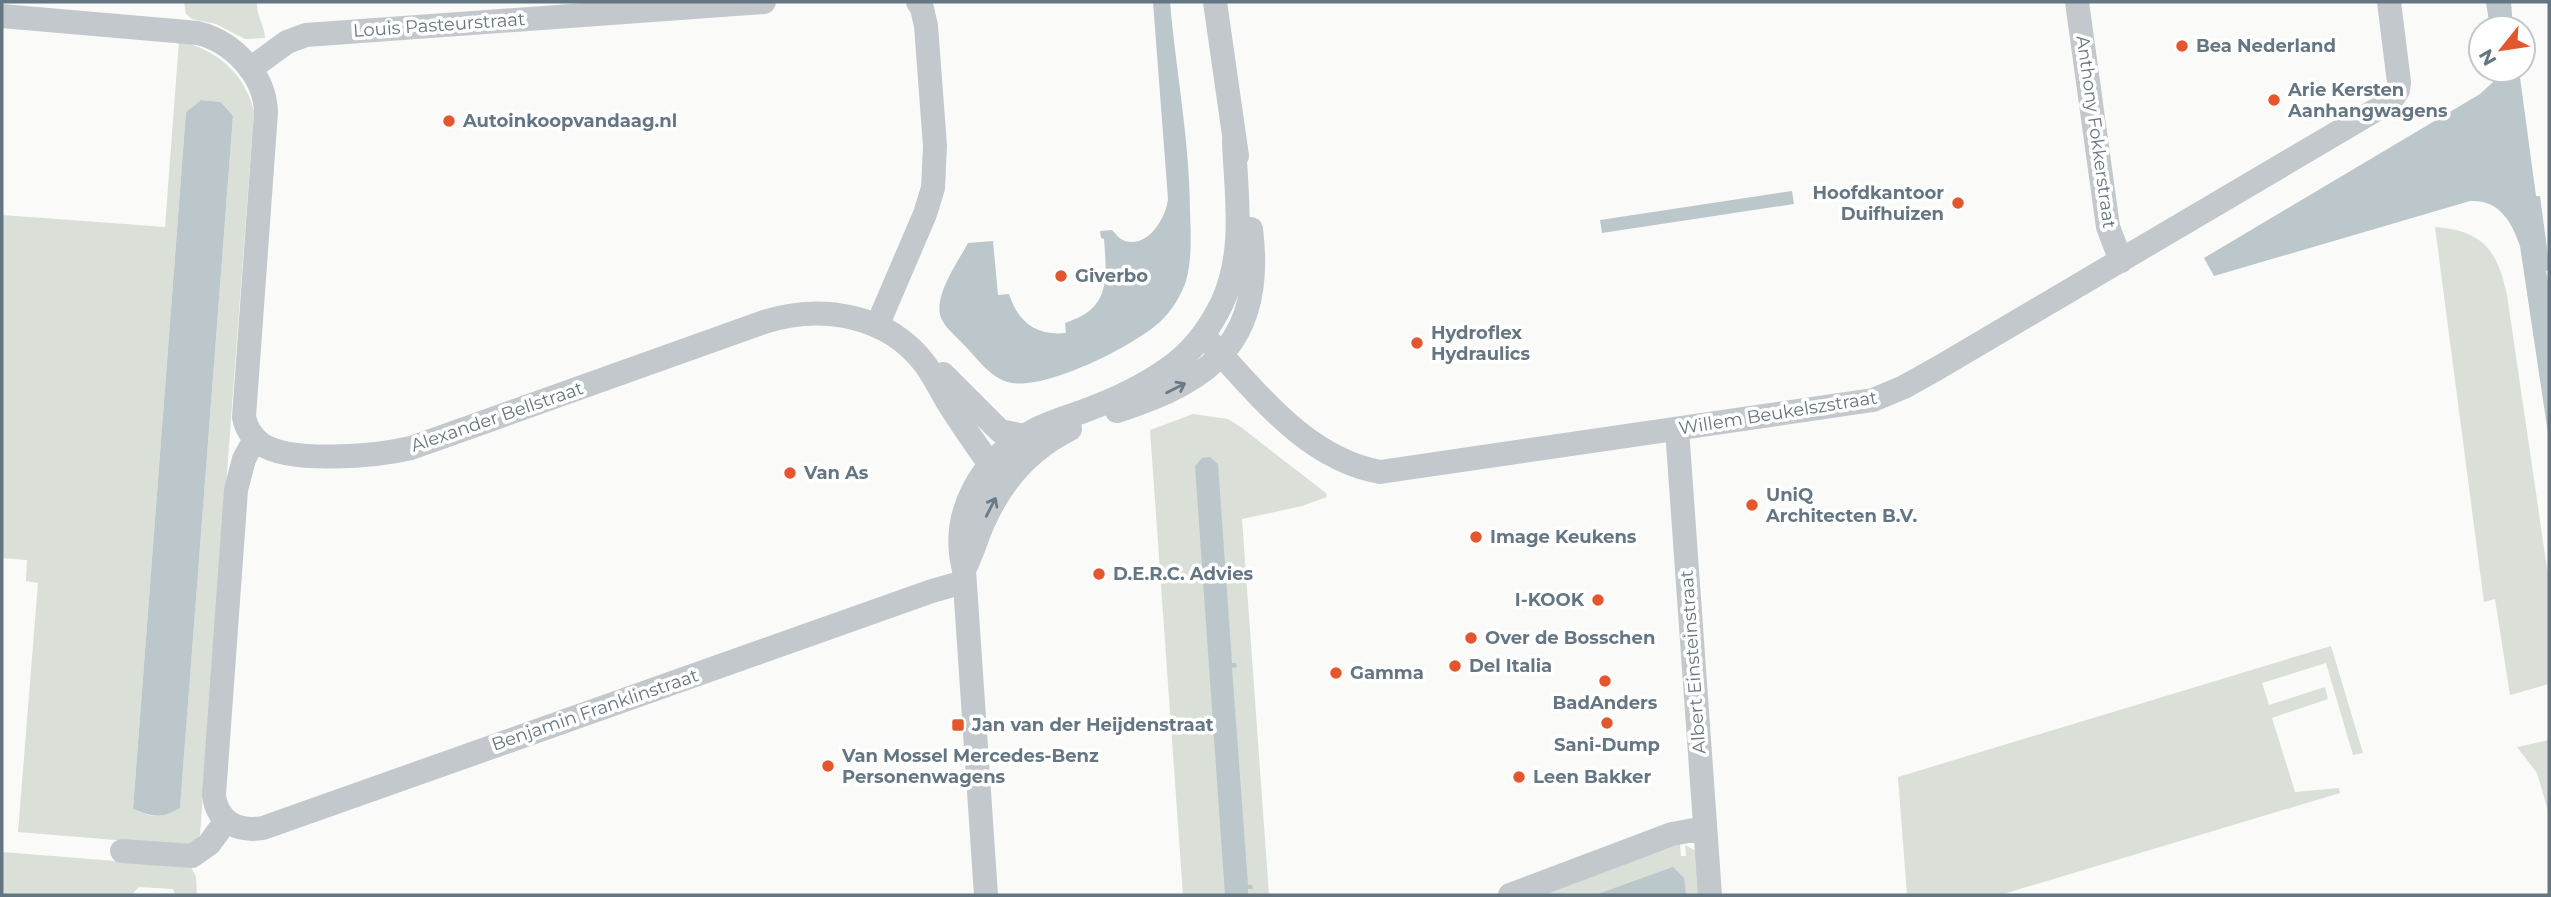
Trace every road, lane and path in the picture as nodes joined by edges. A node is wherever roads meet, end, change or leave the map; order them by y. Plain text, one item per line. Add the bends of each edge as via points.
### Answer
1 (764, 2) edge
2 (918, 2) edge
3 (1214, 2) edge
4 (2077, 2) edge
5 (2389, 2) edge
6 (2, 16) edge
7 (250, 69) junction
8 (1234, 141) junction
9 (2121, 261) junction
10 (877, 326) junction
11 (1203, 335) junction
12 (1222, 355) junction
13 (924, 363) junction
14 (1677, 429) junction
15 (1024, 436) junction
16 (255, 439) junction
17 (1023, 462) junction
18 (992, 464) junction
19 (964, 577) junction
20 (226, 821) junction
21 (1705, 828) junction
22 (122, 851) dead end
23 (986, 895) edge
24 (1510, 895) edge
25 (1710, 895) edge

1 - 7 street, Louis Pasteurstraat via 306,35 287,42
2 - 10 street via 926,26 934,181 925,214
3 - 8 street
4 - 9 street, Anthony Fokkerstraat via 2108,228
5 - 9 street, Willem Beukelszstraat via 2399,82 2395,96
6 - 7 street via 198,33 229,46
7 - 16 street via 266,112 244,413
8 - 11 street via 1236,264 1222,304
8 - 12 street via 1252,236 1253,284 1241,326
9 - 14 street, Willem Beukelszstraat via 1882,397
10 - 13 street, Alexander Bellstraat via 899,338
10 - 16 street, Alexander Bellstraat via 826,313 779,318 430,442 390,452 302,454 273,449
11 - 12 street, Willem Beukelszstraat
11 - 15 street via 1157,376 1104,404
12 - 14 street, Willem Beukelszstraat via 1307,440 1380,472
17 -> 12 street via 1073,427 1176,389
13 - 15 street, Alexander Bellstraat via 938,369 1000,431
13 - 18 street, Alexander Bellstraat
14 - 21 street, Albert Einsteinstraat
15 - 18 street
16 - 20 street via 244,459 235,504 214,795 216,808
17 - 18 street
19 -> 17 street via 995,499
18 - 19 street via 961,520
19 - 20 street, Benjamin Franklinstraat via 953,585 263,828 244,830
19 - 23 street
20 - 22 street via 192,856
21 - 24 street via 1672,834
21 - 25 street, Albert Einsteinstraat

